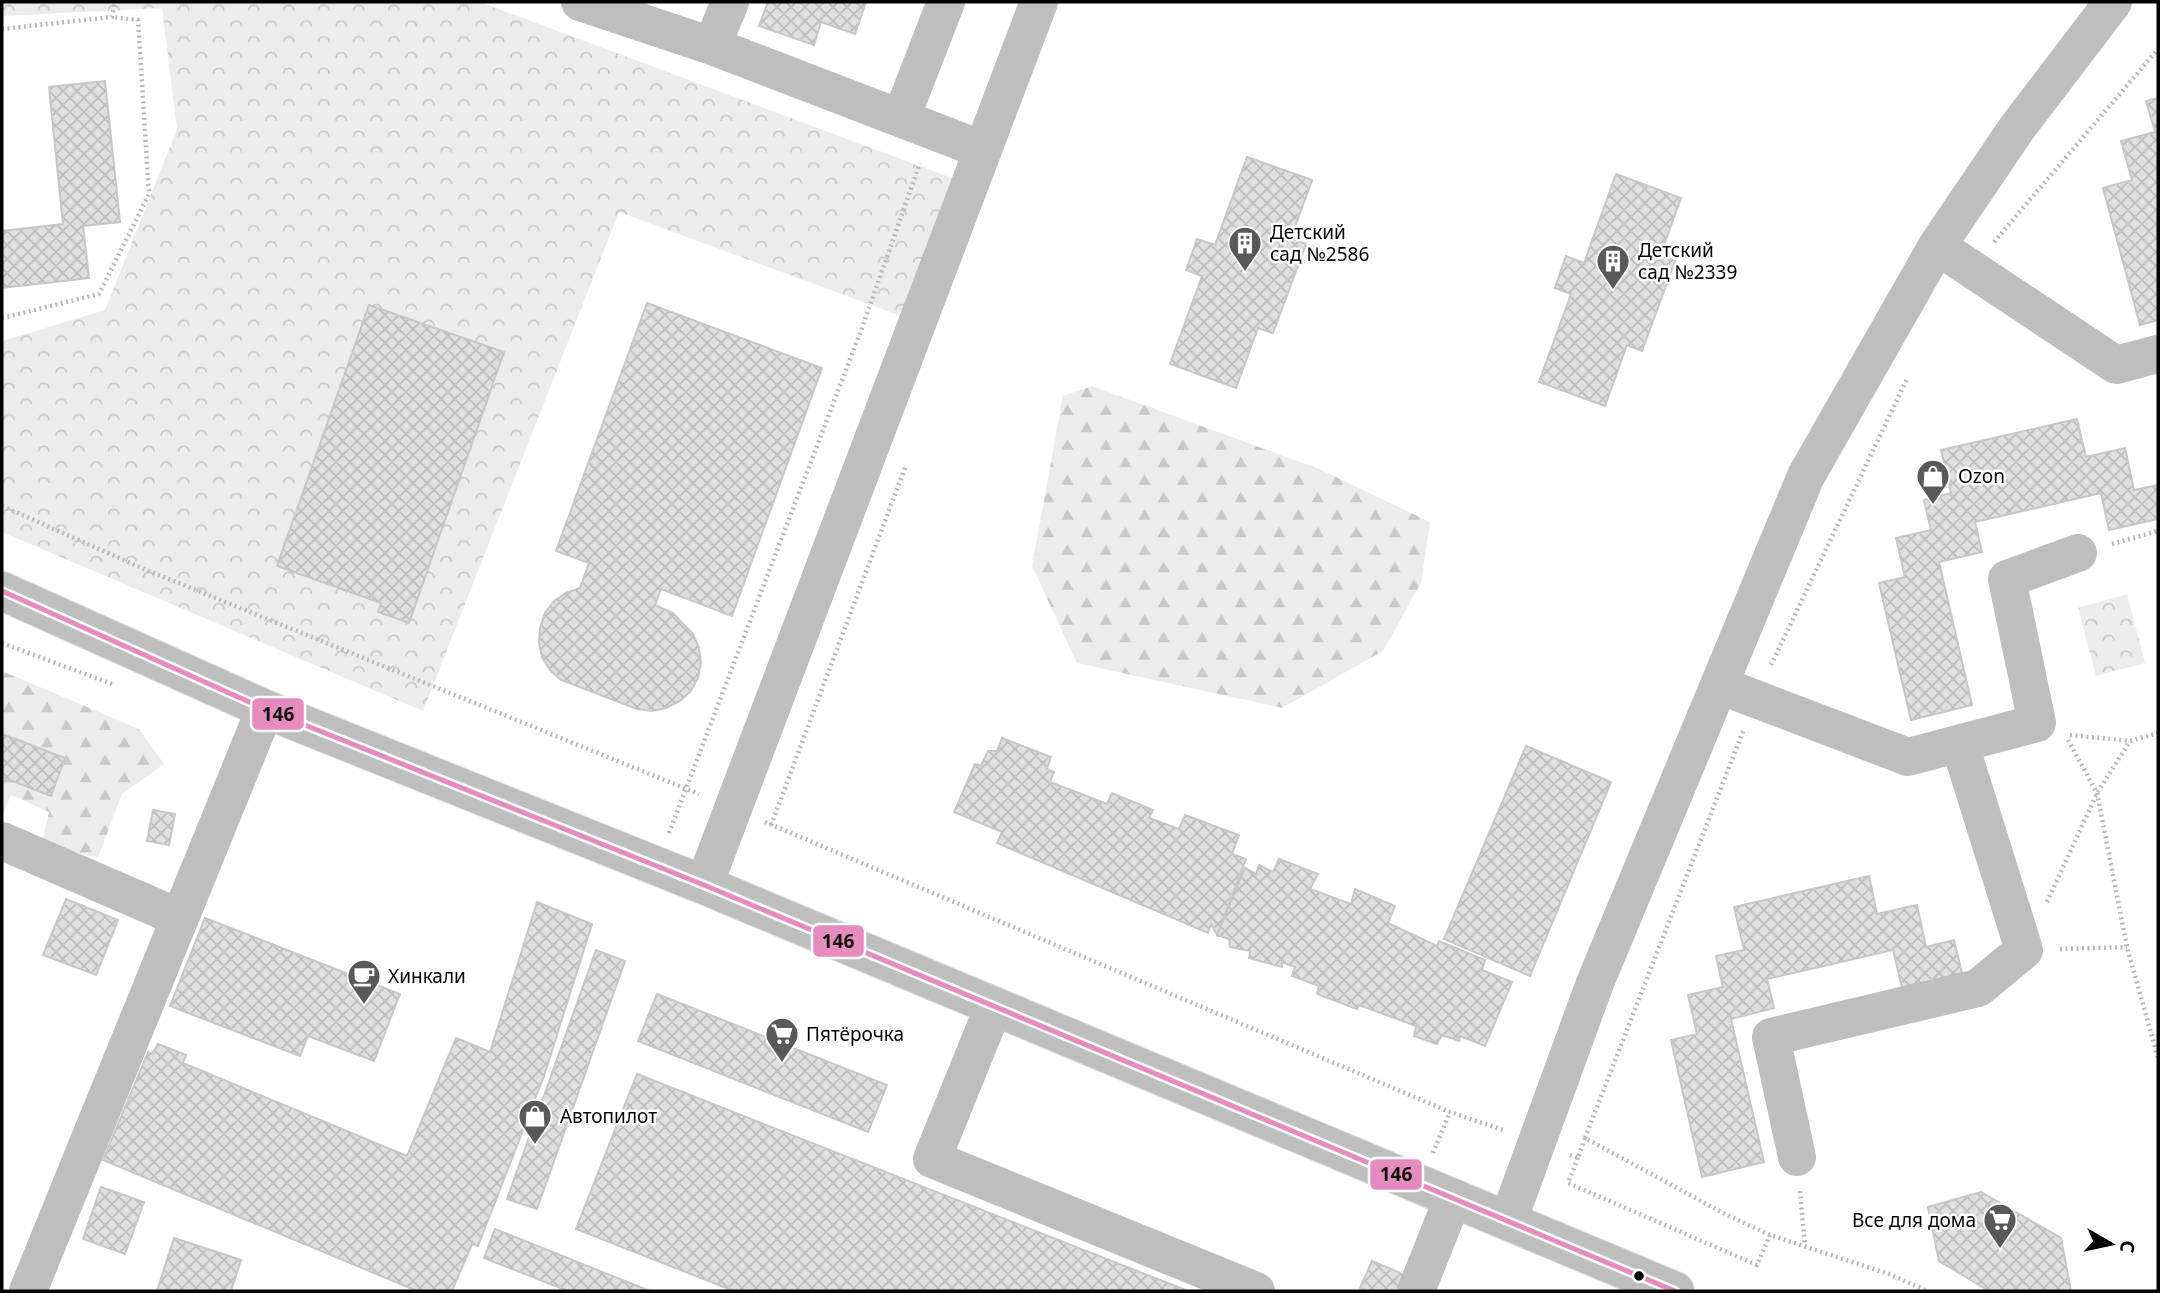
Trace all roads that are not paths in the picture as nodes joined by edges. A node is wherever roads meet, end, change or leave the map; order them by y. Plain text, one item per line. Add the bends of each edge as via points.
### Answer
1 (580, 2) edge
2 (730, 2) edge
3 (946, 2) edge
4 (1039, 2) edge
5 (2113, 2) edge
6 (712, 46) junction
7 (916, 124) junction
8 (983, 150) junction
9 (1937, 246) junction
10 (2158, 354) edge
11 (2078, 553) road end
12 (2, 591) edge
13 (1719, 685) junction
14 (265, 709) junction
15 (1960, 744) junction
16 (2, 841) edge
17 (704, 885) junction
18 (180, 918) junction
19 (994, 1006) junction
20 (1797, 1157) road end
21 (1453, 1198) junction
22 (1508, 1222) junction
23 (28, 1291) edge
24 (1256, 1291) edge
25 (1416, 1291) edge
26 (1675, 1291) edge

1 - 6 street
2 - 6 street
3 - 7 street
4 - 8 street
5 - 9 street via 2017,128
6 - 7 street
7 - 8 street
8 - 17 street
9 - 10 street via 2116,365
9 - 13 street via 1806,476
11 - 15 street via 2007,579 2037,723
12 - 14 street
13 - 15 street via 1908,757
13 - 22 street via 1595,983
14 - 17 street
14 - 18 street
15 - 20 street via 2024,950 1978,988 1771,1037
16 - 18 street
17 - 19 street
18 - 23 street
19 - 21 street
19 - 24 street via 932,1159
21 - 22 street
21 - 25 street
22 - 26 street

